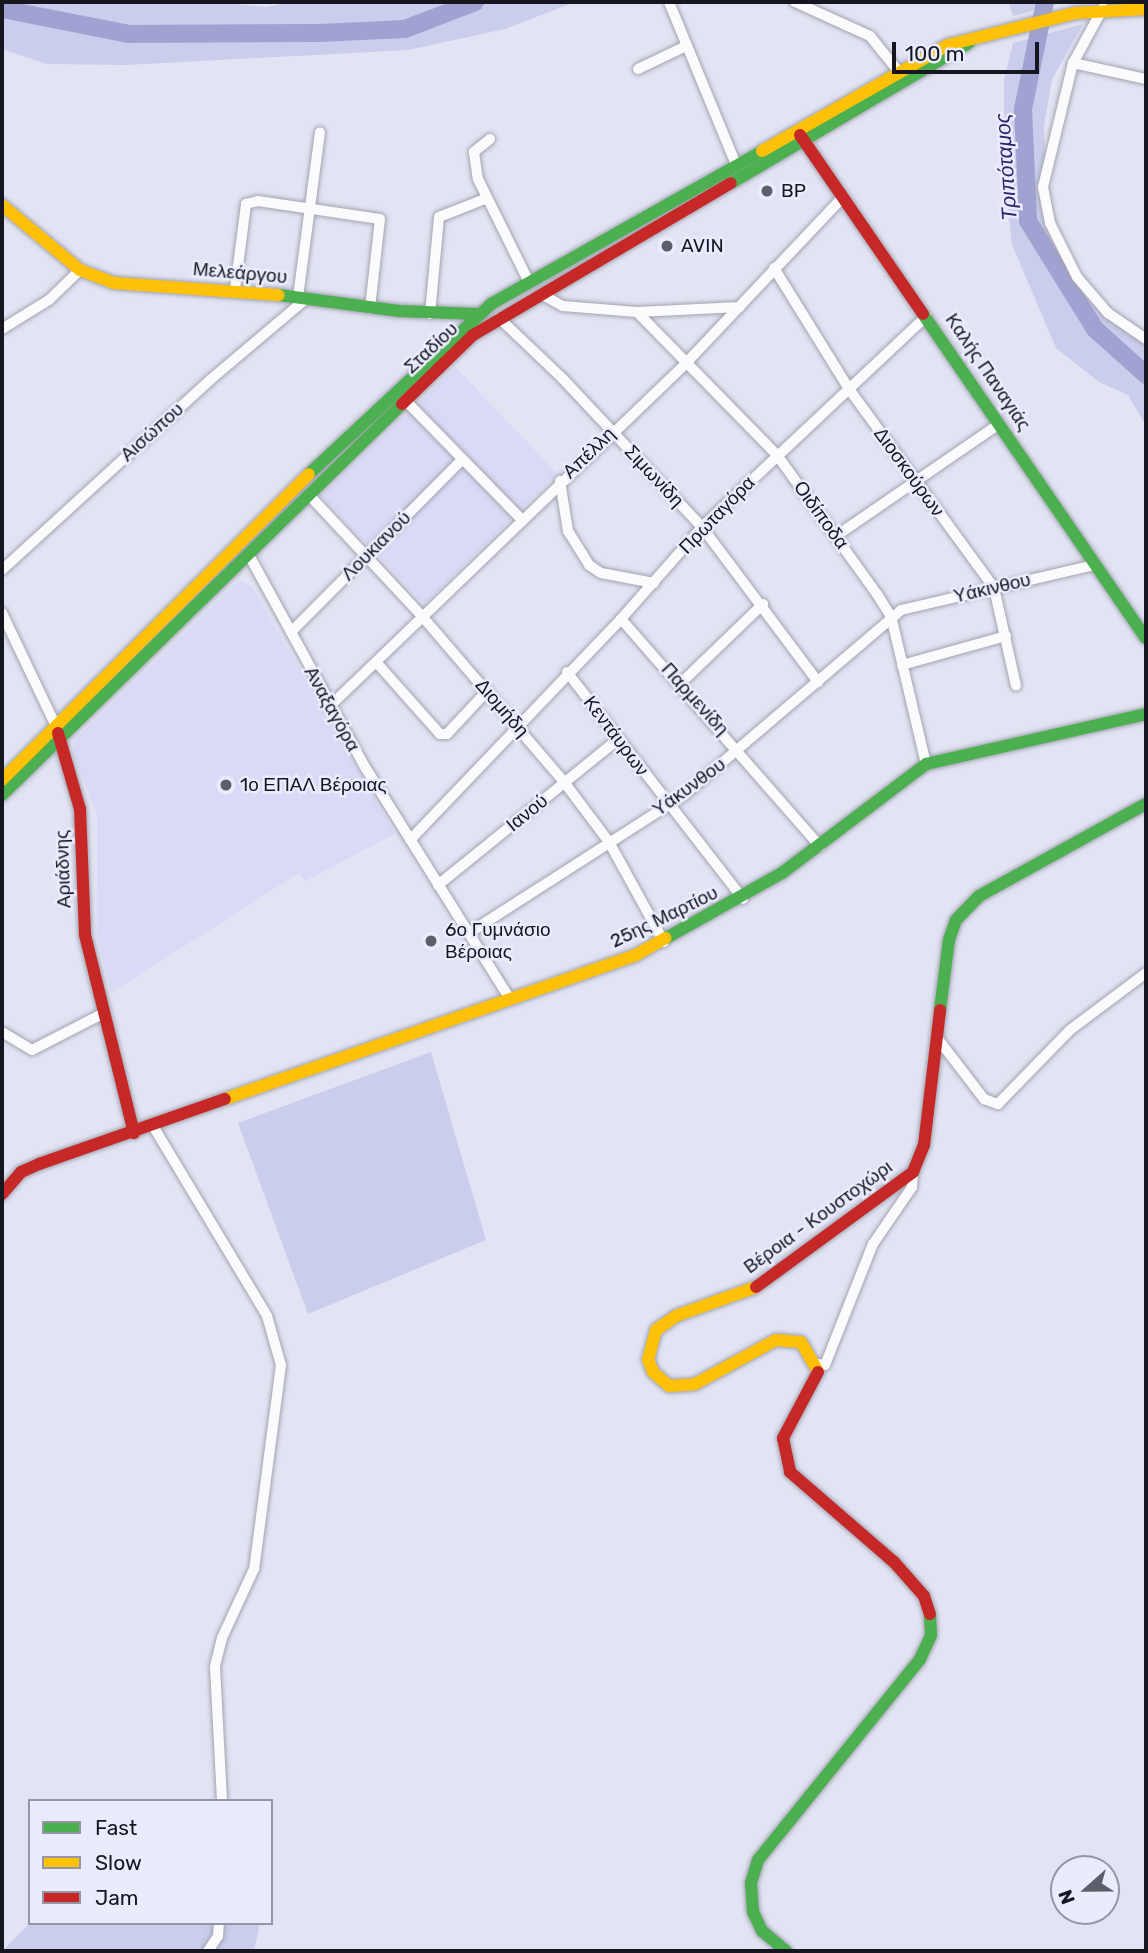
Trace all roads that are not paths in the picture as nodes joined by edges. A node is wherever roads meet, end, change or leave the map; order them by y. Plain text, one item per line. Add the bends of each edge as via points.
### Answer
1 (669, 2) edge
2 (795, 2) edge
3 (1100, 5) edge
4 (1146, 9) edge
5 (972, 41) junction
6 (684, 47) junction
7 (1073, 64) junction
8 (638, 69) dead end
9 (900, 72) junction
10 (1146, 79) edge
11 (796, 129) junction
12 (320, 132) dead end
13 (490, 139) dead end
14 (806, 141) junction
15 (735, 162) junction
16 (843, 197) junction
17 (485, 199) junction
18 (2, 205) edge
19 (312, 209) junction
20 (775, 268) junction
21 (79, 270) junction
22 (528, 279) junction
23 (235, 289) junction
24 (541, 294) junction
25 (303, 298) junction
26 (370, 307) junction
27 (740, 307) junction
28 (636, 312) junction
29 (430, 314) junction
30 (478, 314) junction
31 (927, 316) junction
32 (499, 318) junction
33 (2, 329) edge
34 (1146, 340) edge
35 (688, 361) junction
36 (849, 389) junction
37 (405, 400) junction
38 (999, 424) junction
39 (612, 431) junction
40 (777, 454) junction
41 (462, 460) junction
42 (560, 481) junction
43 (916, 481) junction
44 (310, 496) junction
45 (521, 519) junction
46 (702, 527) junction
47 (836, 536) junction
48 (365, 556) junction
49 (250, 558) junction
50 (1095, 565) junction
51 (2, 570) edge
52 (654, 583) junction
53 (994, 588) junction
54 (763, 604) junction
55 (2, 613) edge
56 (421, 615) junction
57 (891, 617) junction
58 (621, 619) junction
59 (291, 632) junction
60 (1006, 636) junction
61 (1146, 638) edge
62 (376, 662) junction
63 (902, 665) junction
64 (567, 672) junction
65 (818, 682) junction
66 (681, 683) junction
67 (1016, 686) dead end
68 (487, 691) junction
69 (330, 706) junction
70 (1146, 714) edge
71 (518, 725) junction
72 (56, 726) junction
73 (60, 740) junction
74 (617, 740) junction
75 (739, 749) junction
76 (926, 764) junction
77 (2, 779) edge
78 (564, 782) junction
79 (2, 795) edge
80 (1146, 804) edge
81 (668, 805) junction
82 (410, 840) junction
83 (609, 842) junction
84 (820, 846) junction
85 (438, 886) junction
86 (743, 898) junction
87 (469, 933) junction
88 (664, 942) junction
89 (1146, 973) edge
90 (510, 999) junction
91 (104, 1013) junction
92 (2, 1032) edge
93 (938, 1039) junction
94 (153, 1126) junction
95 (134, 1133) junction
96 (913, 1172) junction
97 (2, 1194) edge
98 (817, 1364) junction
99 (222, 1799) edge
100 (219, 1925) edge
101 (208, 1951) edge
102 (786, 1951) edge

1 - 6 street
2 - 9 street via 870,36
3 - 4 street, Σταδίου
3 - 5 street, Σταδίου
3 - 7 street
5 - 9 street, Σταδίου via 948,45
5 - 14 street, Σταδίου
6 - 8 street
6 - 15 street
7 - 10 street
7 - 34 street via 1043,187 1051,223 1066,258 1090,294
9 - 11 street, Σταδίου
11 - 14 street, Καλής Παναγιάς
11 - 15 street, Σταδίου
12 - 19 street
13 - 17 street via 474,152 473,160
14 - 16 street, Καλής Παναγιάς
14 - 24 street, Σταδίου
15 - 22 street, Σταδίου
16 - 20 street, Απέλλη
16 - 31 street, Καλής Παναγιάς
17 - 22 street
17 - 29 street via 439,217
18 - 21 street, Μελεάργου
19 - 23 street via 258,201 246,204
19 - 25 street
19 - 26 street via 380,219
20 - 27 street, Απέλλη
20 - 36 street, Διοσκούρων
21 - 23 street, Μελεάργου via 128,286
21 - 33 street via 49,300
22 - 30 street, Σταδίου
23 - 25 street, Μελεάργου
24 - 28 street via 562,306
24 - 32 street, Σταδίου
25 - 26 street, Μελεάργου
25 - 51 street, Αισώπου
26 - 29 street, Μελεάργου
27 - 28 street
27 - 35 street, Απέλλη
28 - 35 street, Οιδίποδα
29 - 30 street, Μελεάργου
30 - 32 street, Μελεάργου
30 - 72 street, Σταδίου
31 - 36 street, Πρωταγόρα
31 - 38 street, Καλής Παναγιάς
32 - 37 street, Σταδίου via 459,347
32 - 39 street, Σιμωνίδη
35 - 39 street, Απέλλη
35 - 40 street, Οιδίποδα
36 - 40 street, Πρωταγόρα
36 - 43 street, Διοσκούρων
37 - 41 street
37 - 44 street, Σταδίου
38 - 43 street
38 - 50 street, Καλής Παναγιάς
39 - 42 street, Απέλλη
39 - 46 street, Σιμωνίδη
40 - 46 street, Πρωταγόρα
40 - 47 street, Οιδίποδα
41 - 45 street
41 - 48 street, Λουκιανού
42 - 45 street, Απέλλη
42 - 52 street via 568,531 589,565 601,573
43 - 47 street
43 - 53 street, Διοσκούρων
44 - 48 street, Διομήδη
44 - 49 street, Σταδίου
45 - 56 street, Απέλλη
46 - 52 street, Πρωταγόρα
46 - 54 street, Σιμωνίδη
47 - 57 street, Οιδίποδα
48 - 56 street, Διομήδη
48 - 59 street, Λουκιανού
49 - 59 street, Αναξαγόρα
49 - 73 street, Σταδίου
50 - 53 street, Υάκινθου
50 - 61 street, Καλής Παναγιάς
52 - 58 street, Πρωταγόρα
53 - 57 street, Υάκινθου via 901,610
53 - 60 street, Διοσκούρων
54 - 65 street, Σιμωνίδη
54 - 66 street
55 - 72 street, Αριάδνης
56 - 62 street, Απέλλη
56 - 68 street, Διομήδη
57 - 63 street, Οιδίποδα
57 - 65 street, Υάκυνθου
58 - 64 street, Πρωταγόρα
58 - 66 street, Παρμενίδη
59 - 69 street, Αναξαγόρα
60 - 63 street
60 - 67 street, Διοσκούρων
62 - 68 street via 440,734 447,734
62 - 69 street, Απέλλη
63 - 76 street, Οιδίποδα
64 - 71 street, Πρωταγόρα
64 - 74 street, Κεντάυρων
65 - 75 street, Υάκυνθου
66 - 75 street, Παρμενίδη
68 - 71 street, Διομήδη
69 - 82 street, Αναξαγόρα
70 - 76 street, 25ης Μαρτίου
71 - 78 street, Διομήδη
71 - 82 street, Πρωταγόρα
72 - 73 street, Αριάδνης
72 - 77 street, Σταδίου
73 - 79 street, Σταδίου
73 - 91 street, Αριάδνης via 80,809 85,935
74 - 78 street, Ιανού
74 - 81 street, Κεντάυρων
75 - 81 street, Υάκυνθου
75 - 84 street, Παρμενίδη
76 - 84 street, 25ης Μαρτίου
78 - 83 street, Διομήδη
78 - 85 street, Ιανού
80 - 93 street, Βέροια - Κουστοχώρι via 979,896 962,911 949,940
81 - 83 street, Υάκυνθου
81 - 86 street, Κεντάυρων
82 - 85 street, Αναξαγόρα
83 - 87 street, Υάκυνθου
83 - 88 street, Διομήδη
84 - 86 street, 25ης Μαρτίου
85 - 87 street, Αναξαγόρα
86 - 88 street, 25ης Μαρτίου
87 - 90 street, Αναξαγόρα
88 - 90 street, 25ης Μαρτίου
89 - 93 street via 1070,1030 998,1104 984,1100
90 - 94 street, 25ης Μαρτίου
91 - 92 street via 32,1050
91 - 95 street, Αριάδνης
93 - 96 street, Βέροια - Κουστοχώρι via 924,1145
94 - 95 street, 25ης Μαρτίου
94 - 99 street via 267,1316 281,1365 254,1569 222,1638 215,1667
95 - 97 street, 25ης Μαρτίου via 21,1172
96 - 98 street via 912,1187 873,1244 825,1365
96 - 98 street, Βέροια - Κουστοχώρι via 750,1291 666,1321 656,1329 648,1349 653,1372 669,1386 695,1384 751,1350 785,1338 801,1342
98 - 102 street via 815,1386 783,1438 790,1472 919,1588 932,1625 920,1660 758,1860 751,1883 753,1912 762,1931
100 - 101 street

